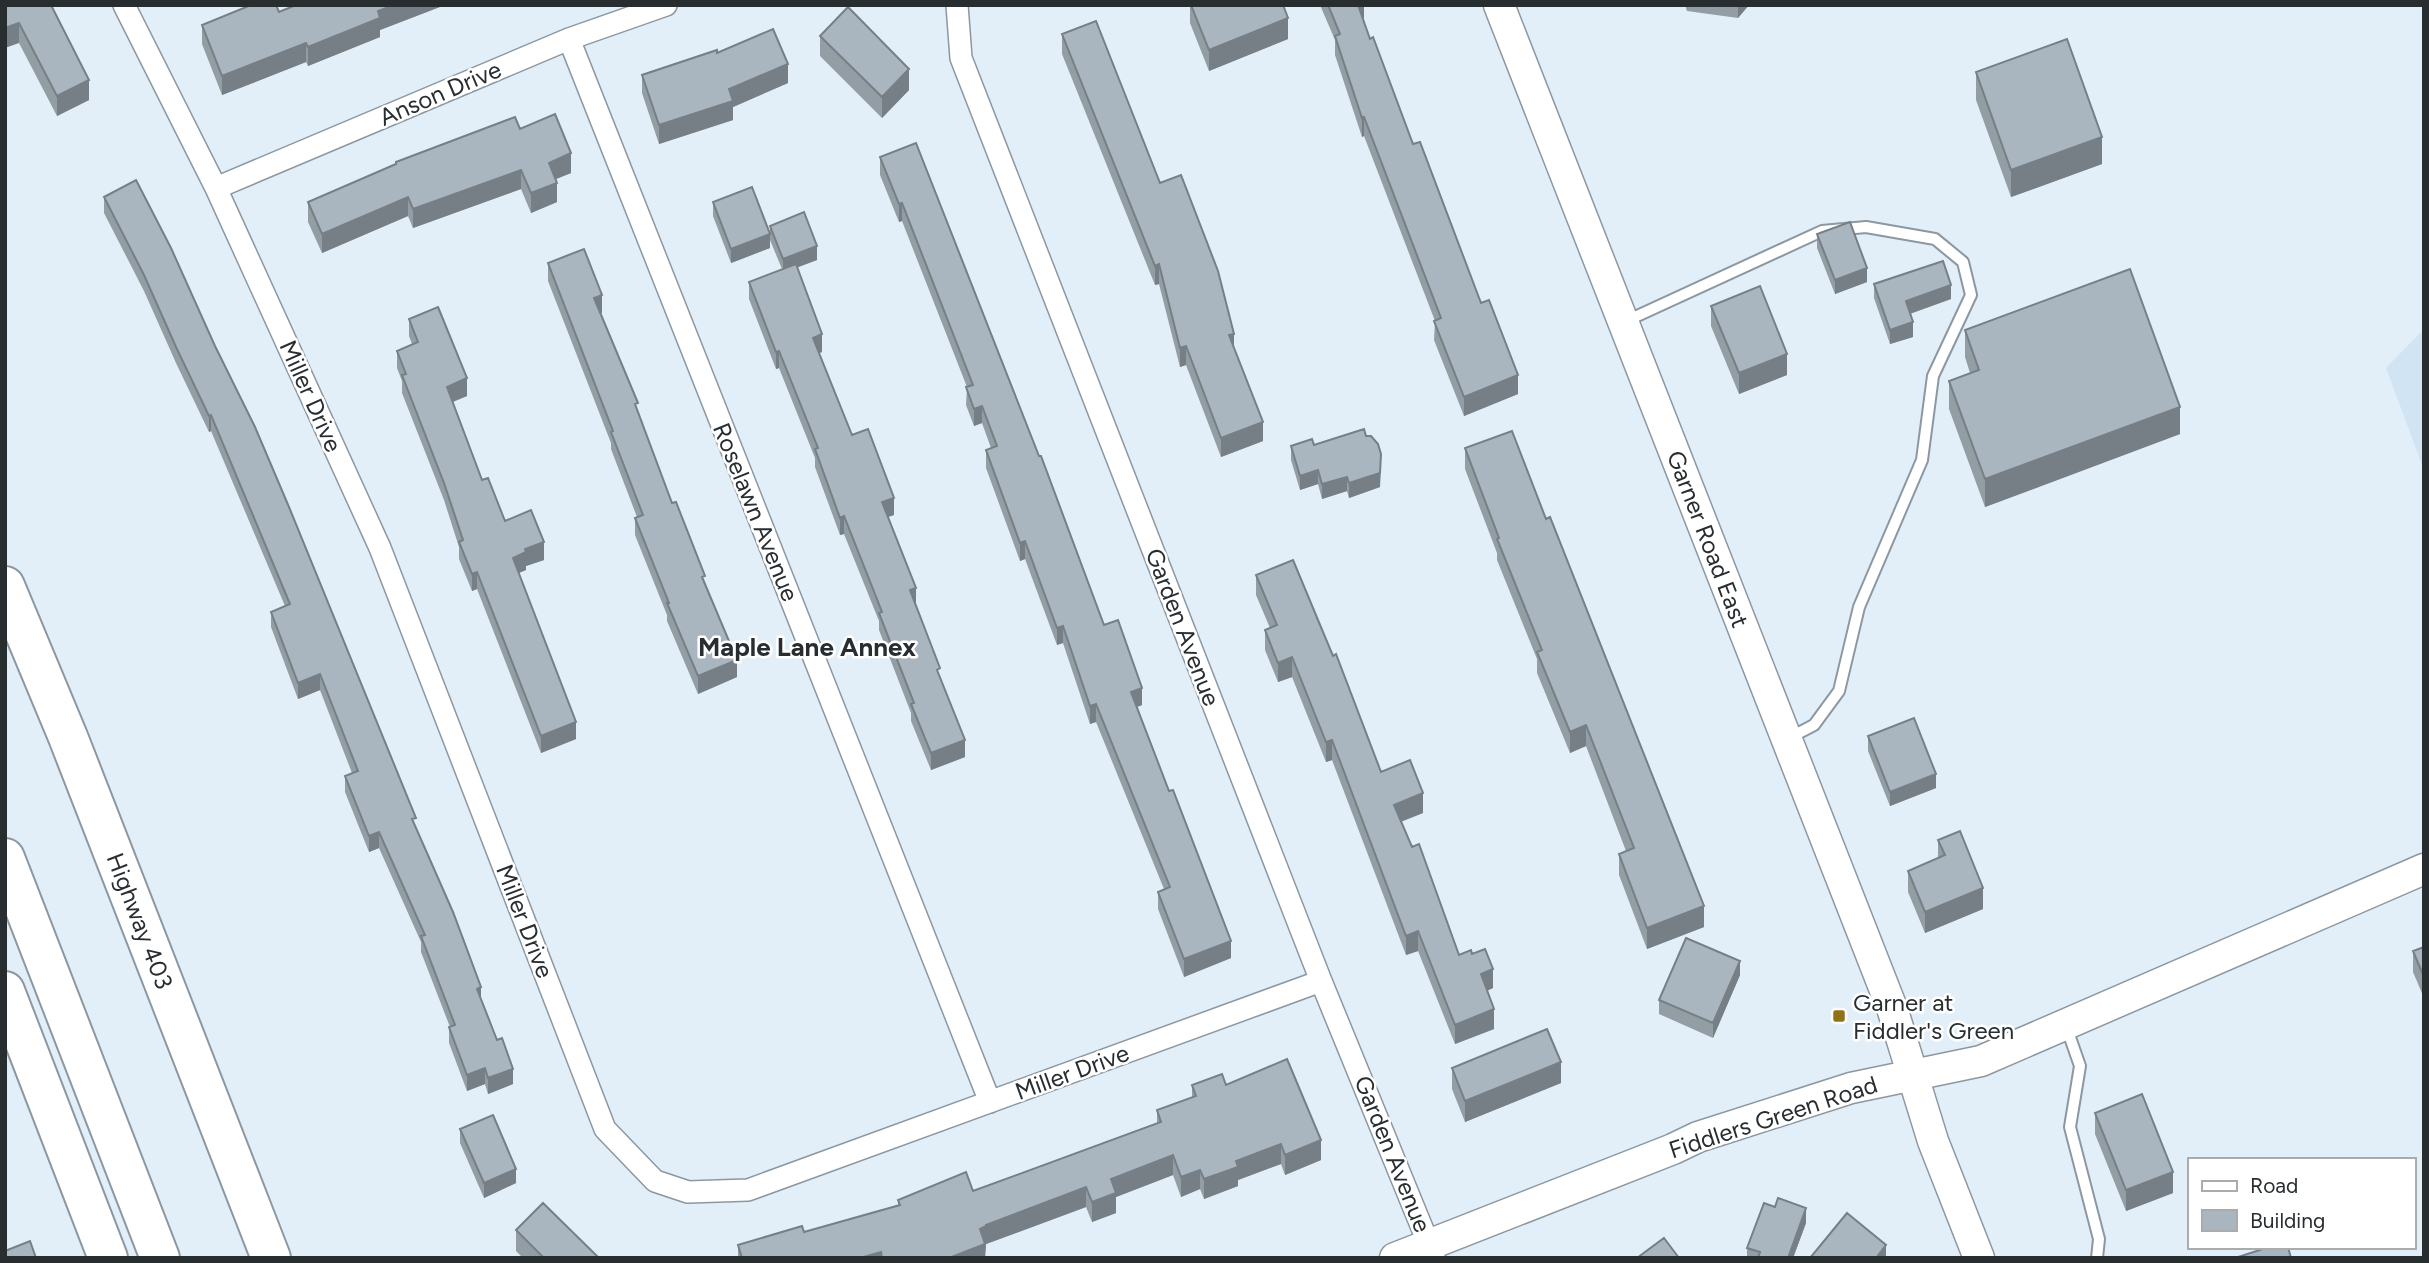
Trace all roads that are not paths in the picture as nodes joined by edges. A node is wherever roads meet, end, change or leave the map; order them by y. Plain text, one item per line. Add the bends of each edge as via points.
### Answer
1 (124, 5) edge
2 (666, 5) edge
3 (957, 5) edge
4 (1499, 5) edge
5 (569, 39) junction
6 (216, 188) junction
7 (1623, 322) junction
8 (5, 586) edge
9 (1786, 739) junction
10 (5, 858) edge
11 (2424, 869) edge
12 (1321, 981) junction
13 (5, 991) edge
14 (2066, 1025) junction
15 (1913, 1075) junction
16 (990, 1102) junction
17 (1432, 1251) edge
18 (108, 1258) edge
19 (160, 1258) edge
20 (271, 1258) edge
21 (1395, 1258) edge
22 (1979, 1258) edge
23 (2097, 1258) edge

1 - 6 street, Miller Drive
2 - 5 street, Anson Drive
3 - 12 street, Garden Avenue via 961,58
4 - 7 main road, Garner Road East
5 - 6 street, Anson Drive
5 - 16 street, Roselawn Avenue
6 - 16 street, Miller Drive via 380,548 606,1129 655,1181 688,1192 748,1190
7 - 9 main road, Garner Road East
7 - 9 lane via 1822,230 1866,227 1935,239 1963,262 1971,295 1933,376 1922,460 1859,607 1839,691 1814,725
8 - 20 highway, Highway 403
9 - 15 main road, Garner Road East via 1892,1008
10 - 19 highway
11 - 14 main road, Fiddlers Green Road
12 - 16 street, Miller Drive
12 - 17 street, Garden Avenue
13 - 18 highway
14 - 15 main road, Fiddlers Green Road via 1981,1061
14 - 23 lane via 2080,1066 2070,1127 2099,1240
15 - 17 main road, Fiddlers Green Road via 1851,1088 1698,1137
15 - 22 main road, Garner Road East via 1933,1141
17 - 21 main road, Fiddlers Green Road

